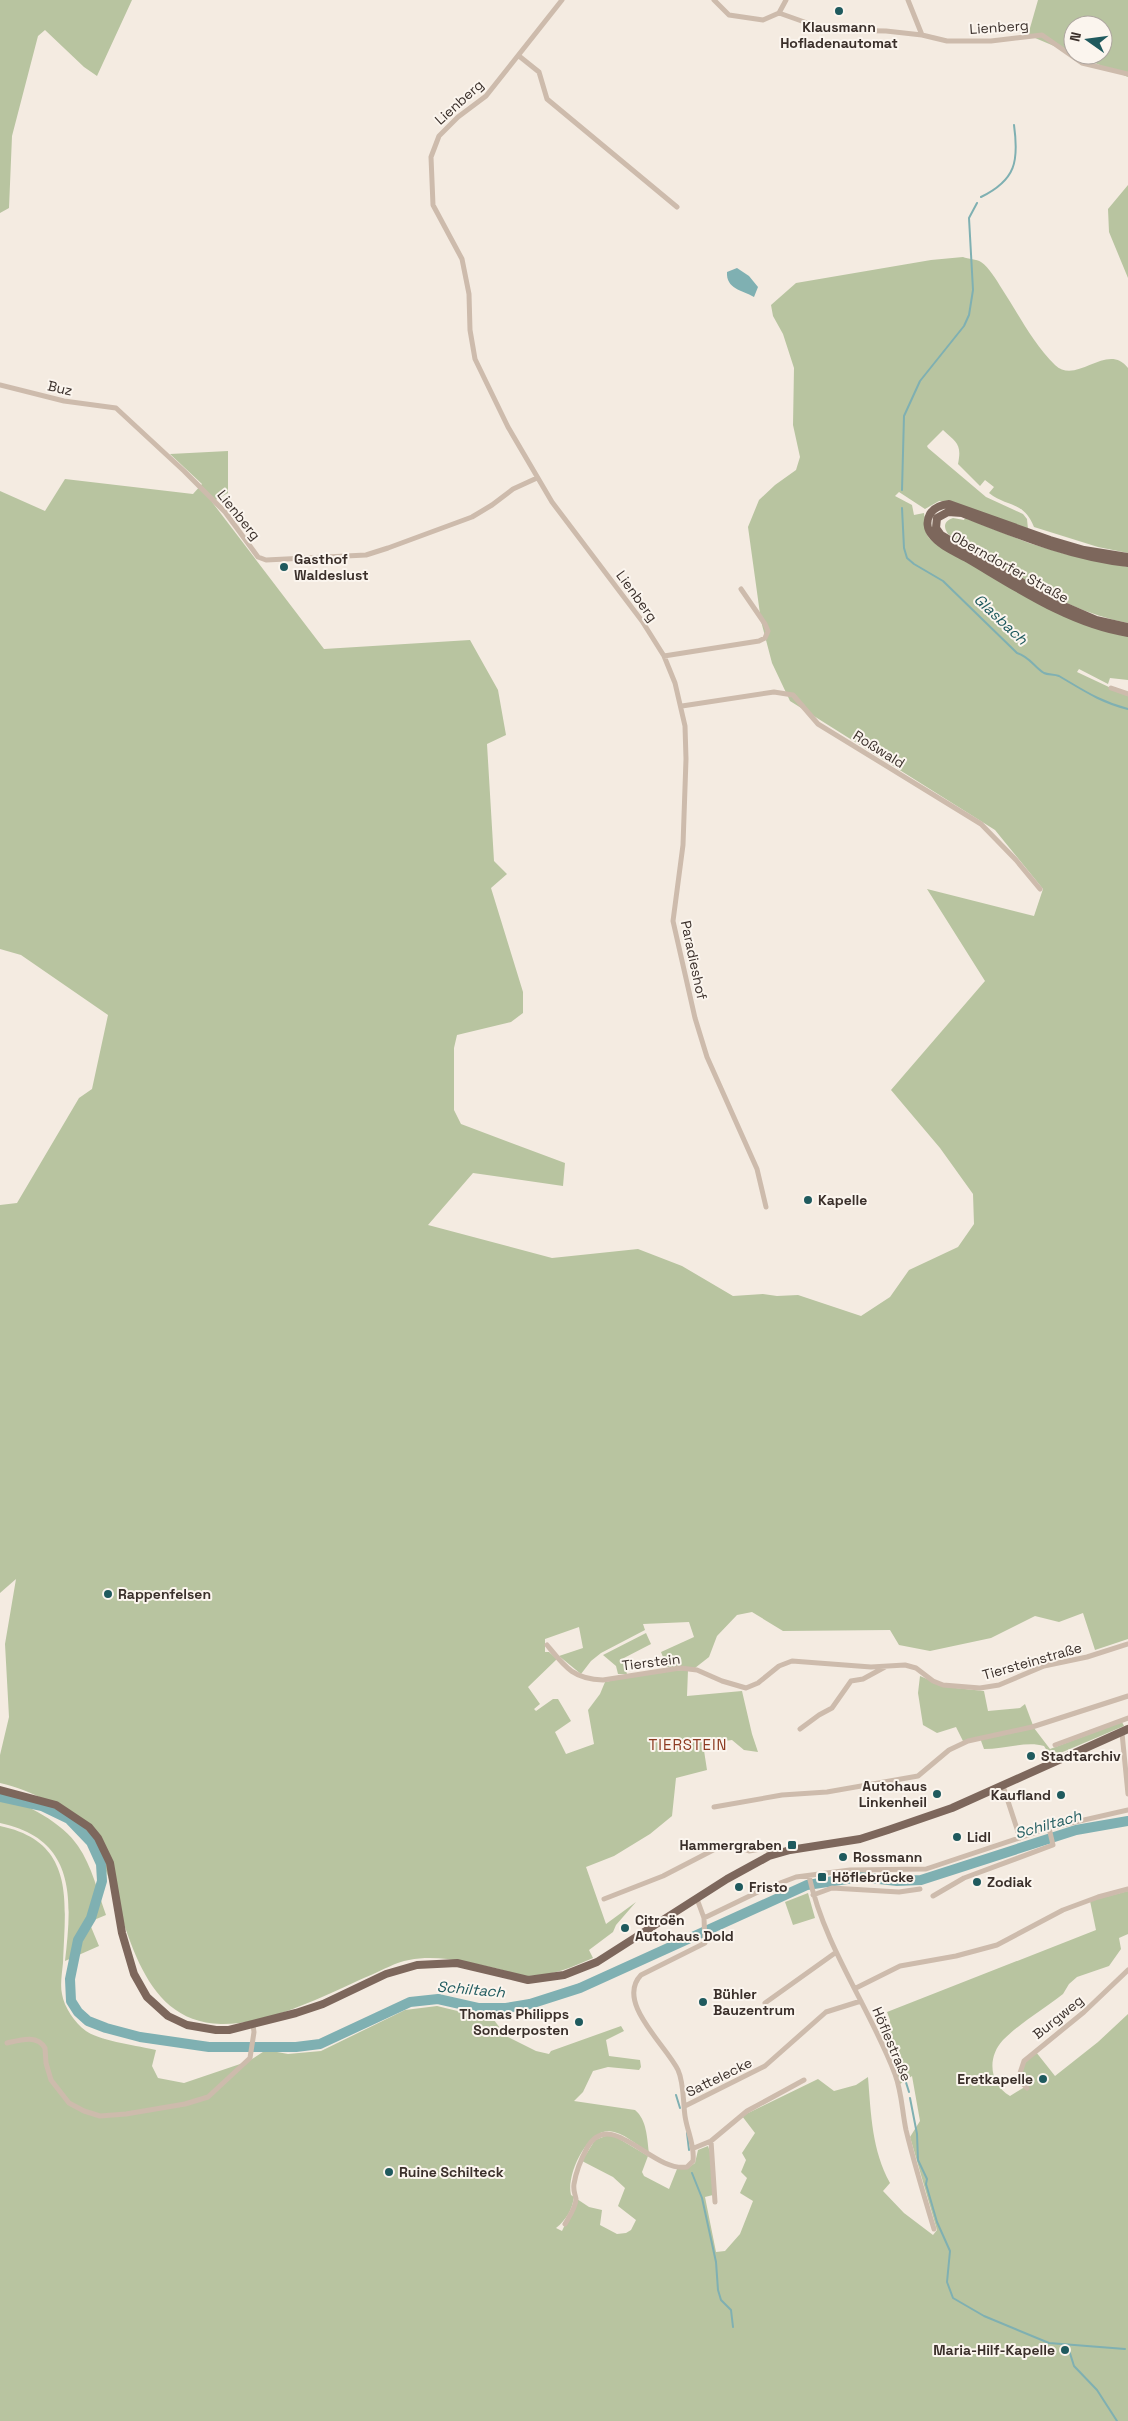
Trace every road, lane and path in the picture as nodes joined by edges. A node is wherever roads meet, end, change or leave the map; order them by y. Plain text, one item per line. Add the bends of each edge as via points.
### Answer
1 (562, 0) edge
2 (714, 0) edge
3 (786, 0) edge
4 (908, 0) edge
5 (780, 13) junction
6 (922, 35) junction
7 (519, 56) junction
8 (1128, 74) edge
9 (677, 207) dead end
10 (0, 385) edge
11 (116, 408) joint
12 (537, 478) junction
13 (1128, 557) edge
14 (1128, 563) edge
15 (741, 588) dead end
16 (1128, 627) edge
17 (1128, 633) edge
18 (664, 656) junction
19 (1111, 688) dead end
20 (1128, 694) edge
21 (682, 706) junction
22 (1040, 889) dead end
23 (766, 1207) dead end
24 (1128, 1644) edge
25 (548, 1645) dead end
26 (885, 1667) junction
27 (764, 1677) joint
28 (1128, 1696) edge
29 (1128, 1718) edge
30 (800, 1730) dead end
31 (1126, 1732) edge
32 (1055, 1745) dead end
33 (1003, 1786) junction
34 (0, 1790) edge
35 (1128, 1794) edge
36 (714, 1807) dead end
37 (1128, 1810) edge
38 (1050, 1831) junction
39 (1020, 1838) junction
40 (770, 1856) junction
41 (809, 1879) junction
42 (920, 1889) dead end
43 (1128, 1889) edge
44 (812, 1892) junction
45 (933, 1896) dead end
46 (604, 1899) dead end
47 (697, 1899) junction
48 (705, 1921) junction
49 (835, 1953) junction
50 (1128, 1970) edge
51 (856, 1988) junction
52 (861, 2001) junction
53 (765, 2003) dead end
54 (253, 2025) junction
55 (7, 2043) dead end
56 (804, 2080) dead end
57 (1027, 2088) dead end
58 (685, 2106) junction
59 (711, 2140) junction
60 (694, 2148) junction
61 (715, 2202) dead end
62 (566, 2224) dead end
63 (934, 2229) dead end

1 - 7 street, Lienberg
2 - 5 street via 729,15 763,20
3 - 5 street
4 - 6 street
5 - 6 street, Lienberg via 827,30
6 - 8 street, Lienberg via 948,41 991,42 1042,35 1082,63
7 - 9 street via 539,72 547,99
7 - 12 street, Lienberg via 486,96 439,136 431,157 431,180 433,205 462,259 475,359
10 - 11 street, Buz via 64,401
11 - 12 street, Lienberg via 184,470 225,512 258,557 266,560 366,555 472,517 513,489
12 - 18 street, Lienberg
13 - 17 main road, Oberndorfer Straße via 1084,550 1050,540 949,504 938,506 928,518 927,524 934,538 993,574 1074,617
14 - 16 main road, Oberndorfer Straße via 1101,560 1044,544 962,513 948,512 937,518 936,528 941,535 1005,574 1076,612
15 - 18 street via 765,624 768,631 765,638
18 - 21 street, Lienberg
19 - 20 street
21 - 22 street, Roßwald via 774,692 793,695 818,724 981,824
21 - 23 street, Paradieshof via 686,726 684,820 673,922 707,1057 757,1170
24 - 26 street, Tiersteinstraße via 1044,1666 980,1688 942,1685 916,1668 905,1665
25 - 27 street, Tierstein via 574,1674 590,1679 680,1668 697,1670 746,1688
26 - 27 street, Tiersteinstraße via 792,1661
26 - 30 street, Tiersteinstraße via 863,1679 851,1681 832,1708
28 - 36 street via 1032,1727 968,1741 949,1750 918,1776
29 - 32 street
31 - 33 main road
31 - 35 street
33 - 39 street
33 - 40 main road via 879,1833
34 - 54 main road via 56,1805 80,1820 98,1838 110,1863 120,1924 134,1974 147,1997 177,2021 202,2029 229,2030
37 - 38 street
38 - 39 street
38 - 45 street via 1053,1845 964,1878
39 - 41 street via 926,1869 850,1870
40 - 46 street via 766,1848 749,1851 727,1844 663,1876
40 - 47 main road
41 - 44 street, Höflestraße
41 - 48 street via 796,1877 762,1890
42 - 44 street via 899,1892 832,1888
43 - 51 street via 1076,1905 997,1945 900,1966
44 - 49 street, Höflestraße
47 - 48 street
47 - 54 main road via 597,1962 564,1975 536,1980 457,1964 417,1965 386,1974 322,2004
48 - 58 street via 705,1943 702,1947 641,1975 634,1983 632,1993 646,2023 679,2072
49 - 51 street, Höflestraße
49 - 53 street
50 - 57 street, Burgweg via 1024,2061 1019,2076
51 - 52 street, Höflestraße
52 - 58 street, Sattelecke via 826,2012 765,2066
52 - 63 street, Höflestraße via 885,2050 902,2096 910,2147
54 - 55 street via 251,2055 200,2102 100,2116 77,2108 59,2091 48,2071 43,2044 30,2038
56 - 59 street via 747,2111
58 - 60 street
59 - 60 street
59 - 61 street
60 - 62 street via 692,2164 682,2168 660,2161 618,2134 609,2132 596,2136 580,2162 573,2192 576,2202

